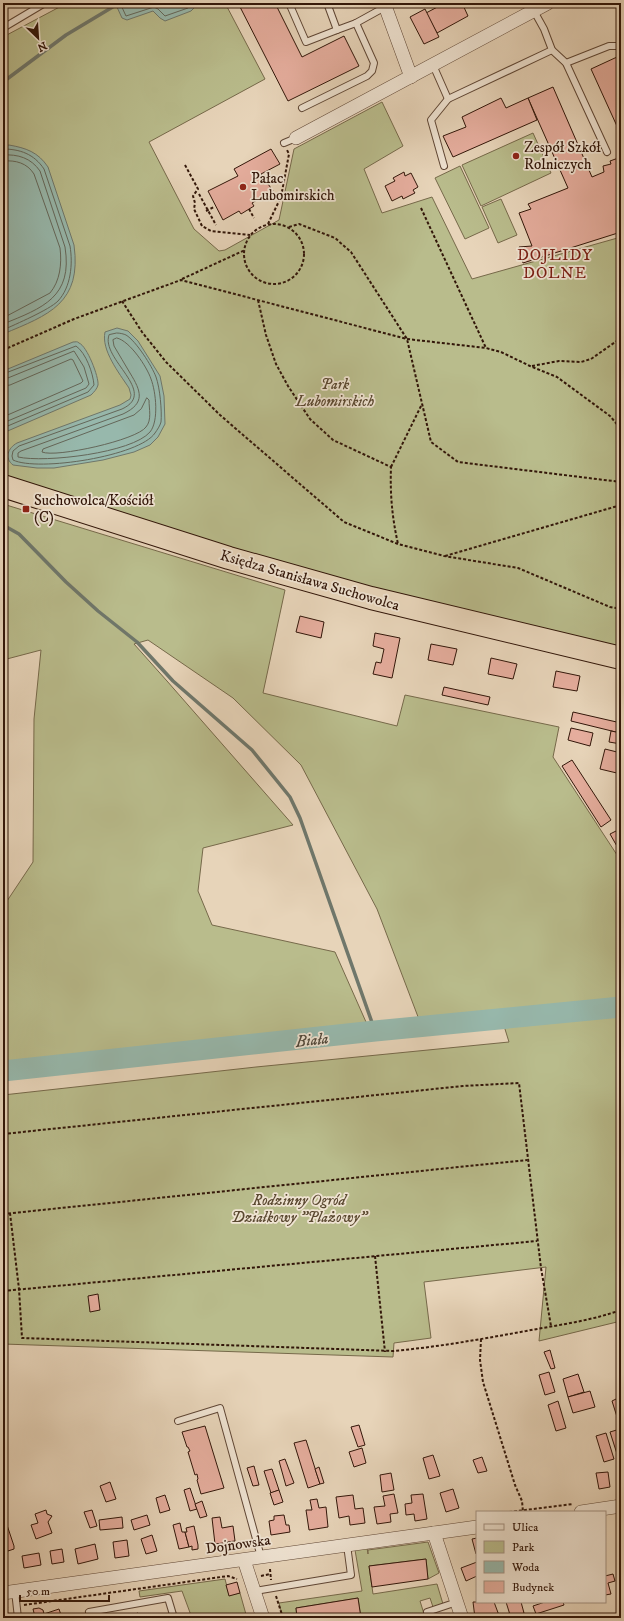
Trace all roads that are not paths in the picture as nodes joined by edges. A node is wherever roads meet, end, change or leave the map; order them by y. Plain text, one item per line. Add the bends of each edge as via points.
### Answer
1 (45, 3) edge
2 (289, 3) edge
3 (328, 3) edge
4 (548, 3) edge
5 (385, 5) edge
6 (534, 11) junction
7 (356, 23) junction
8 (3, 28) edge
9 (337, 30) junction
10 (621, 46) edge
11 (552, 50) junction
12 (566, 63) junction
13 (433, 65) junction
14 (411, 77) junction
15 (448, 99) junction
16 (302, 108) dead end
17 (290, 141) road end
18 (606, 152) dead end
19 (444, 166) dead end
20 (3, 486) edge
21 (621, 658) edge
22 (178, 1421) dead end
23 (621, 1506) edge
24 (578, 1508) edge
25 (476, 1527) edge
26 (434, 1533) junction
27 (347, 1545) junction
28 (262, 1557) junction
29 (244, 1560) junction
30 (254, 1591) junction
31 (9, 1592) edge
32 (457, 1602) junction
33 (427, 1612) dead end
34 (18, 1618) edge
35 (92, 1618) edge
36 (174, 1618) edge
37 (263, 1618) edge
38 (462, 1618) edge

1 - 8 lane
2 - 9 lane via 306,42
3 - 9 lane
4 - 6 street
5 - 7 lane
5 - 14 street
6 - 11 lane
6 - 13 street
7 - 9 lane
7 - 16 lane via 374,63 372,71 367,76
10 - 12 lane via 609,46
11 - 12 lane
11 - 15 lane
12 - 18 lane
13 - 14 street
13 - 15 lane
14 - 17 street
15 - 19 lane via 430,120
20 - 21 highway, Księdza Stanisława Suchowolca via 229,558 371,598
22 - 28 lane via 220,1408
23 - 24 street
25 - 26 street, Dojnowska
26 - 27 street, Dojnowska
26 - 32 street
27 - 28 street, Dojnowska
27 - 30 lane via 351,1575
28 - 29 street, Dojnowska
29 - 30 street
29 - 31 street, Dojnowska
30 - 37 street
31 - 34 lane
32 - 33 lane
32 - 38 street
35 - 36 lane via 89,1612 168,1598

